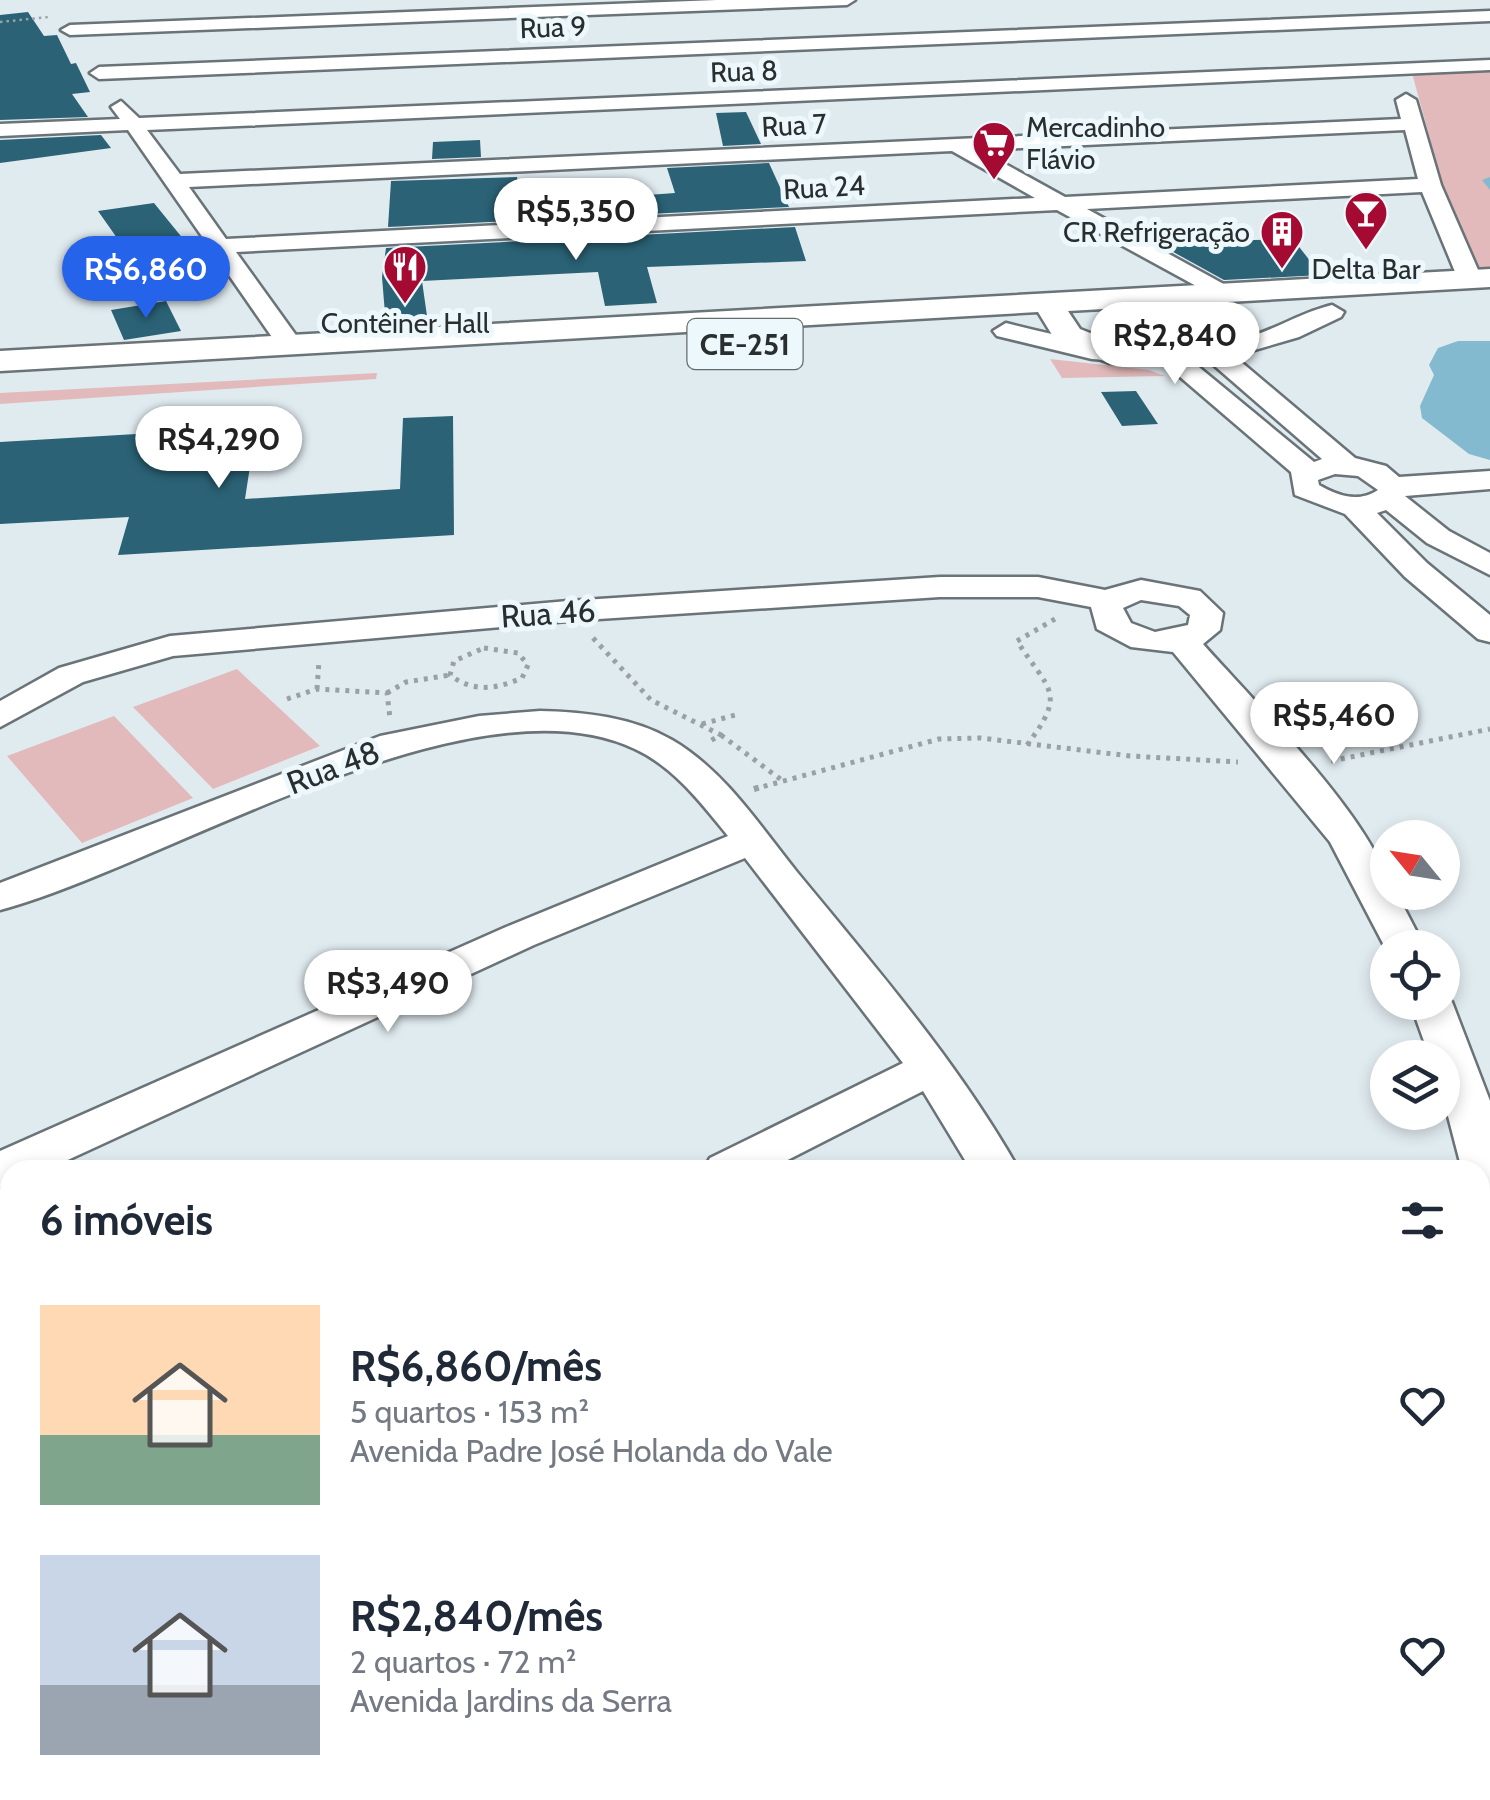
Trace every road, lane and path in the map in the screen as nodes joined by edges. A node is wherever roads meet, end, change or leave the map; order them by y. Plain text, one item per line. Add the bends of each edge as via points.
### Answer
1 (847, 0) edge
2 (1364, 0) edge
3 (1394, 0) edge
4 (708, 2) edge
5 (1490, 16) edge
6 (1444, 17) junction
7 (1419, 18) junction
8 (0, 22) edge
9 (65, 23) junction
10 (1481, 36) edge
11 (784, 46) junction
12 (1490, 65) edge
13 (1398, 70) junction
14 (99, 73) junction
15 (868, 93) junction
16 (898, 110) dead end
17 (132, 122) junction
18 (1413, 124) junction
19 (927, 128) dead end
20 (0, 130) edge
21 (956, 145) junction
22 (177, 181) junction
23 (1430, 185) junction
24 (1064, 206) junction
25 (223, 248) junction
26 (123, 269) dead end
27 (1484, 286) edge
28 (1220, 292) junction
29 (1332, 312) junction
30 (1053, 314) junction
31 (1006, 330) junction
32 (290, 345) junction
33 (1217, 354) junction
34 (1120, 356) junction
35 (1174, 359) junction
36 (0, 361) edge
37 (0, 384) edge
38 (1346, 465) junction
39 (1308, 471) junction
40 (1490, 480) edge
41 (1390, 492) junction
42 (1354, 506) junction
43 (1486, 563) edge
44 (1416, 570) junction
45 (1098, 597) junction
46 (568, 611) junction
47 (1482, 620) edge
48 (1182, 641) junction
49 (450, 674) junction
50 (387, 693) junction
51 (288, 698) dead end
52 (739, 714) dead end
53 (0, 716) edge
54 (701, 724) junction
55 (1490, 729) edge
56 (721, 734) junction
57 (393, 744) junction
58 (1026, 746) junction
59 (676, 759) junction
60 (1288, 762) junction
61 (783, 782) junction
62 (714, 800) junction
63 (750, 841) junction
64 (0, 897) edge
65 (1396, 930) edge
66 (1438, 1020) edge
67 (931, 1068) junction
68 (24, 1160) edge
69 (747, 1160) edge
70 (989, 1160) edge
71 (1483, 1160) edge

1 - 4 street, Rua 9
2 - 7 street
3 - 6 street
4 - 9 street, Rua 9
4 - 11 street
5 - 6 street, Rua 9
6 - 7 street, Rua 9
6 - 10 street
7 - 10 street
7 - 11 street, Rua 9
8 - 9 path
9 - 14 street
11 - 14 street, Rua 9
11 - 15 street
12 - 13 street, Rua 8
13 - 15 street, Rua 8
13 - 18 street
14 - 17 street
15 - 16 street
15 - 17 street, Rua 8
17 - 20 street, Rua 8
17 - 22 street
18 - 21 street, Rua 7
18 - 23 street
19 - 21 street
21 - 22 street, Rua 7
21 - 24 street
22 - 25 street
23 - 24 street, Rua 24
23 - 27 street
24 - 25 street, Rua 24
24 - 28 street
25 - 26 path
25 - 32 street
27 - 28 main road, CE-251
27 - 29 main road, CE-251
28 - 30 main road, CE-251
29 - 30 main road, CE-251
29 - 33 street via 1273,340
30 - 31 main road, CE-251
30 - 32 main road, CE-251
30 - 34 main road via 1081,343
31 - 34 street
31 - 37 main road, CE-251
32 - 36 main road, CE-251
33 - 35 street
33 - 38 street
34 - 35 street
35 - 39 street
38 - 39 street
38 - 41 street via 1375,472
39 - 42 street via 1302,482 1314,495
40 - 41 street
41 - 42 street
41 - 43 street via 1438,538
42 - 44 street
43 - 44 street
44 - 47 street
45 - 46 street, Rua 46 via 1038,587 940,587
45 - 48 street via 1118,630 1148,641
45 - 48 street, Rua 46 via 1141,590 1188,598 1208,622
45 - 58 path via 1017,641 1053,696 1051,713
46 - 53 street, Rua 46 via 170,646 71,676
46 - 54 path via 651,700
48 - 60 street
49 - 49 path via 454,661 484,648 518,653 528,665 522,678 501,688 474,689
49 - 50 path via 406,682
50 - 51 path via 316,690
50 - 57 path
52 - 54 path
54 - 56 path
55 - 60 path via 1325,762
56 - 59 path
56 - 61 path
57 - 59 street, Rua 48 via 480,728 566,725 630,734
57 - 64 street, Rua 48
58 - 60 path
58 - 61 path via 939,740
59 - 62 street, Rua 48
60 - 65 street via 1348,839
61 - 62 path
62 - 63 street, Rua 48
63 - 67 street, Rua 48
63 - 68 street via 502,944
66 - 71 street
67 - 69 street
67 - 70 street, Rua 48

